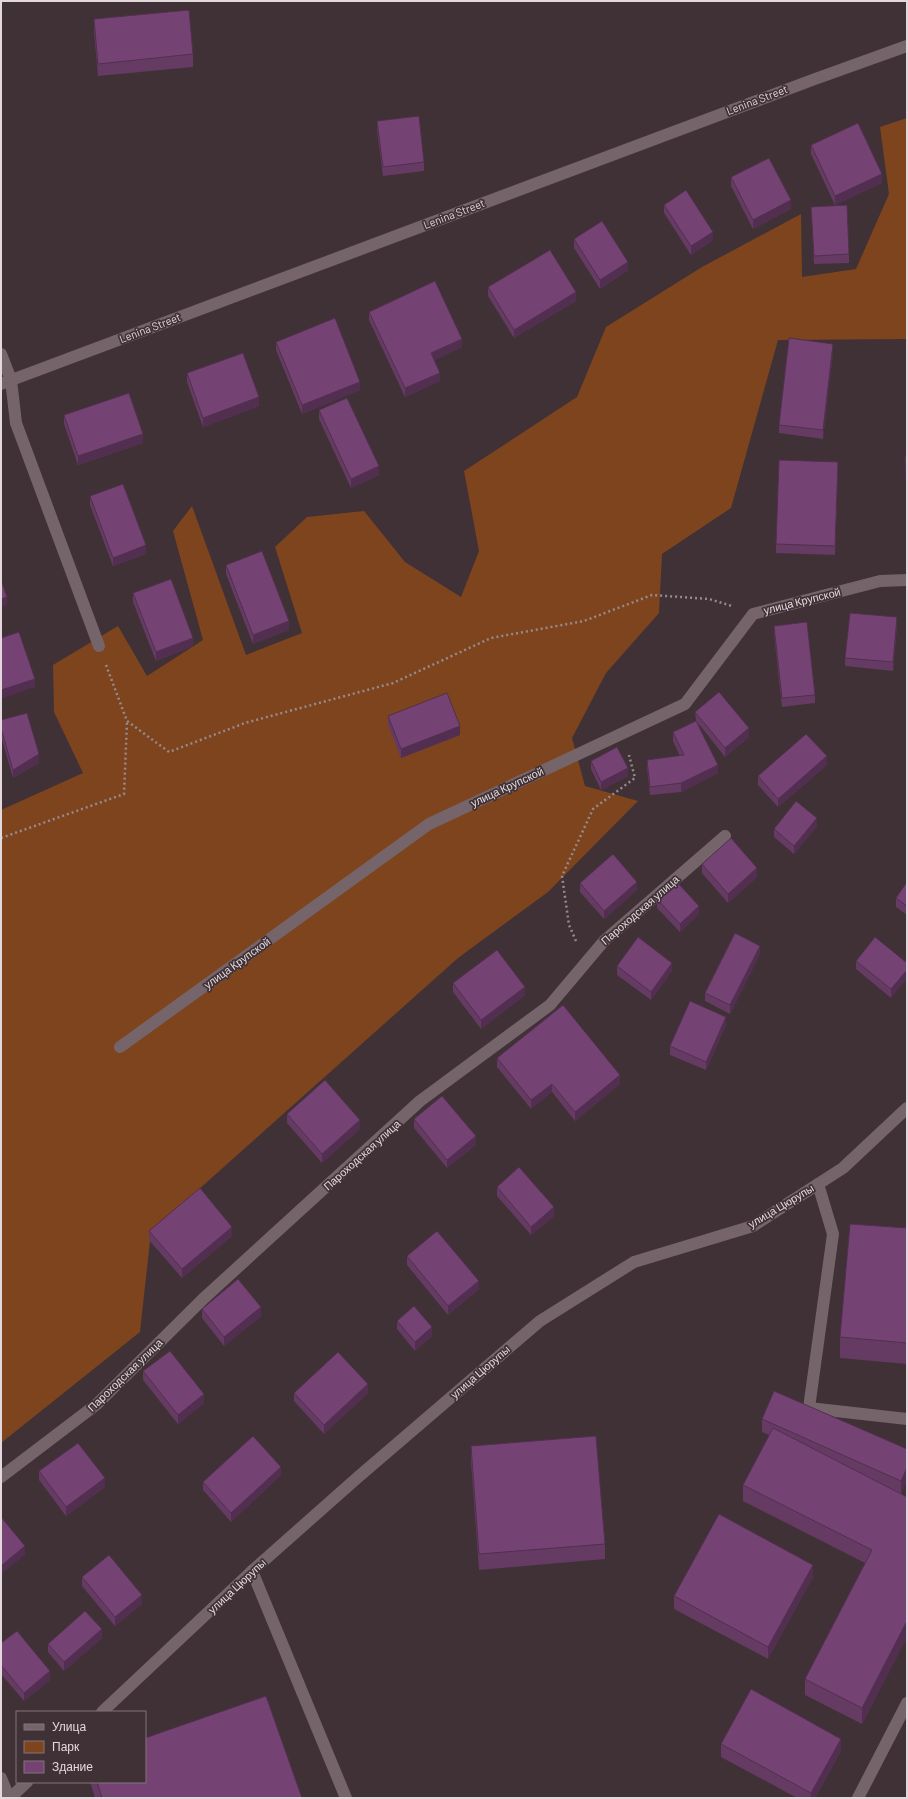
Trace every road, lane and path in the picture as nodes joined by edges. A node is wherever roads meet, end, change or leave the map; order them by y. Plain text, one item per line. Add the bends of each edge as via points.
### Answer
1 (907, 46) edge
2 (1, 354) edge
3 (6, 382) edge
4 (907, 580) edge
5 (754, 614) junction
6 (99, 646) joint
7 (126, 721) junction
8 (623, 733) junction
9 (725, 836) dead end
10 (1, 838) edge
11 (585, 963) junction
12 (120, 1047) dead end
13 (907, 1108) edge
14 (818, 1184) junction
15 (907, 1419) edge
16 (1, 1477) edge
17 (252, 1572) junction
18 (907, 1703) edge
19 (103, 1711) edge
20 (1, 1778) edge
21 (26, 1783) edge
22 (10, 1798) edge
23 (346, 1798) edge
24 (858, 1798) edge

1 - 3 street, Lenina Street
2 - 3 street
3 - 6 street via 16,423
4 - 5 street, улица Крупской via 880,581
5 - 7 path via 709,598 652,595 584,621 491,638 393,683 245,723 169,752
5 - 8 street, улица Крупской via 684,704
6 - 7 path
7 - 10 path via 124,794
8 - 11 path via 635,778 593,809 562,876 569,925
8 - 12 street, улица Крупской via 429,824
9 - 11 street, Пароходская улица via 604,941
11 - 16 street, Пароходская улица via 550,1005 420,1101 203,1299 97,1404
13 - 14 street, улица Цюрупы via 843,1168
14 - 15 street via 833,1234 809,1408
14 - 17 street, улица Цюрупы via 752,1226 634,1262 540,1321
17 - 19 street, улица Цюрупы
17 - 23 street
18 - 24 street
20 - 22 street
21 - 22 street

